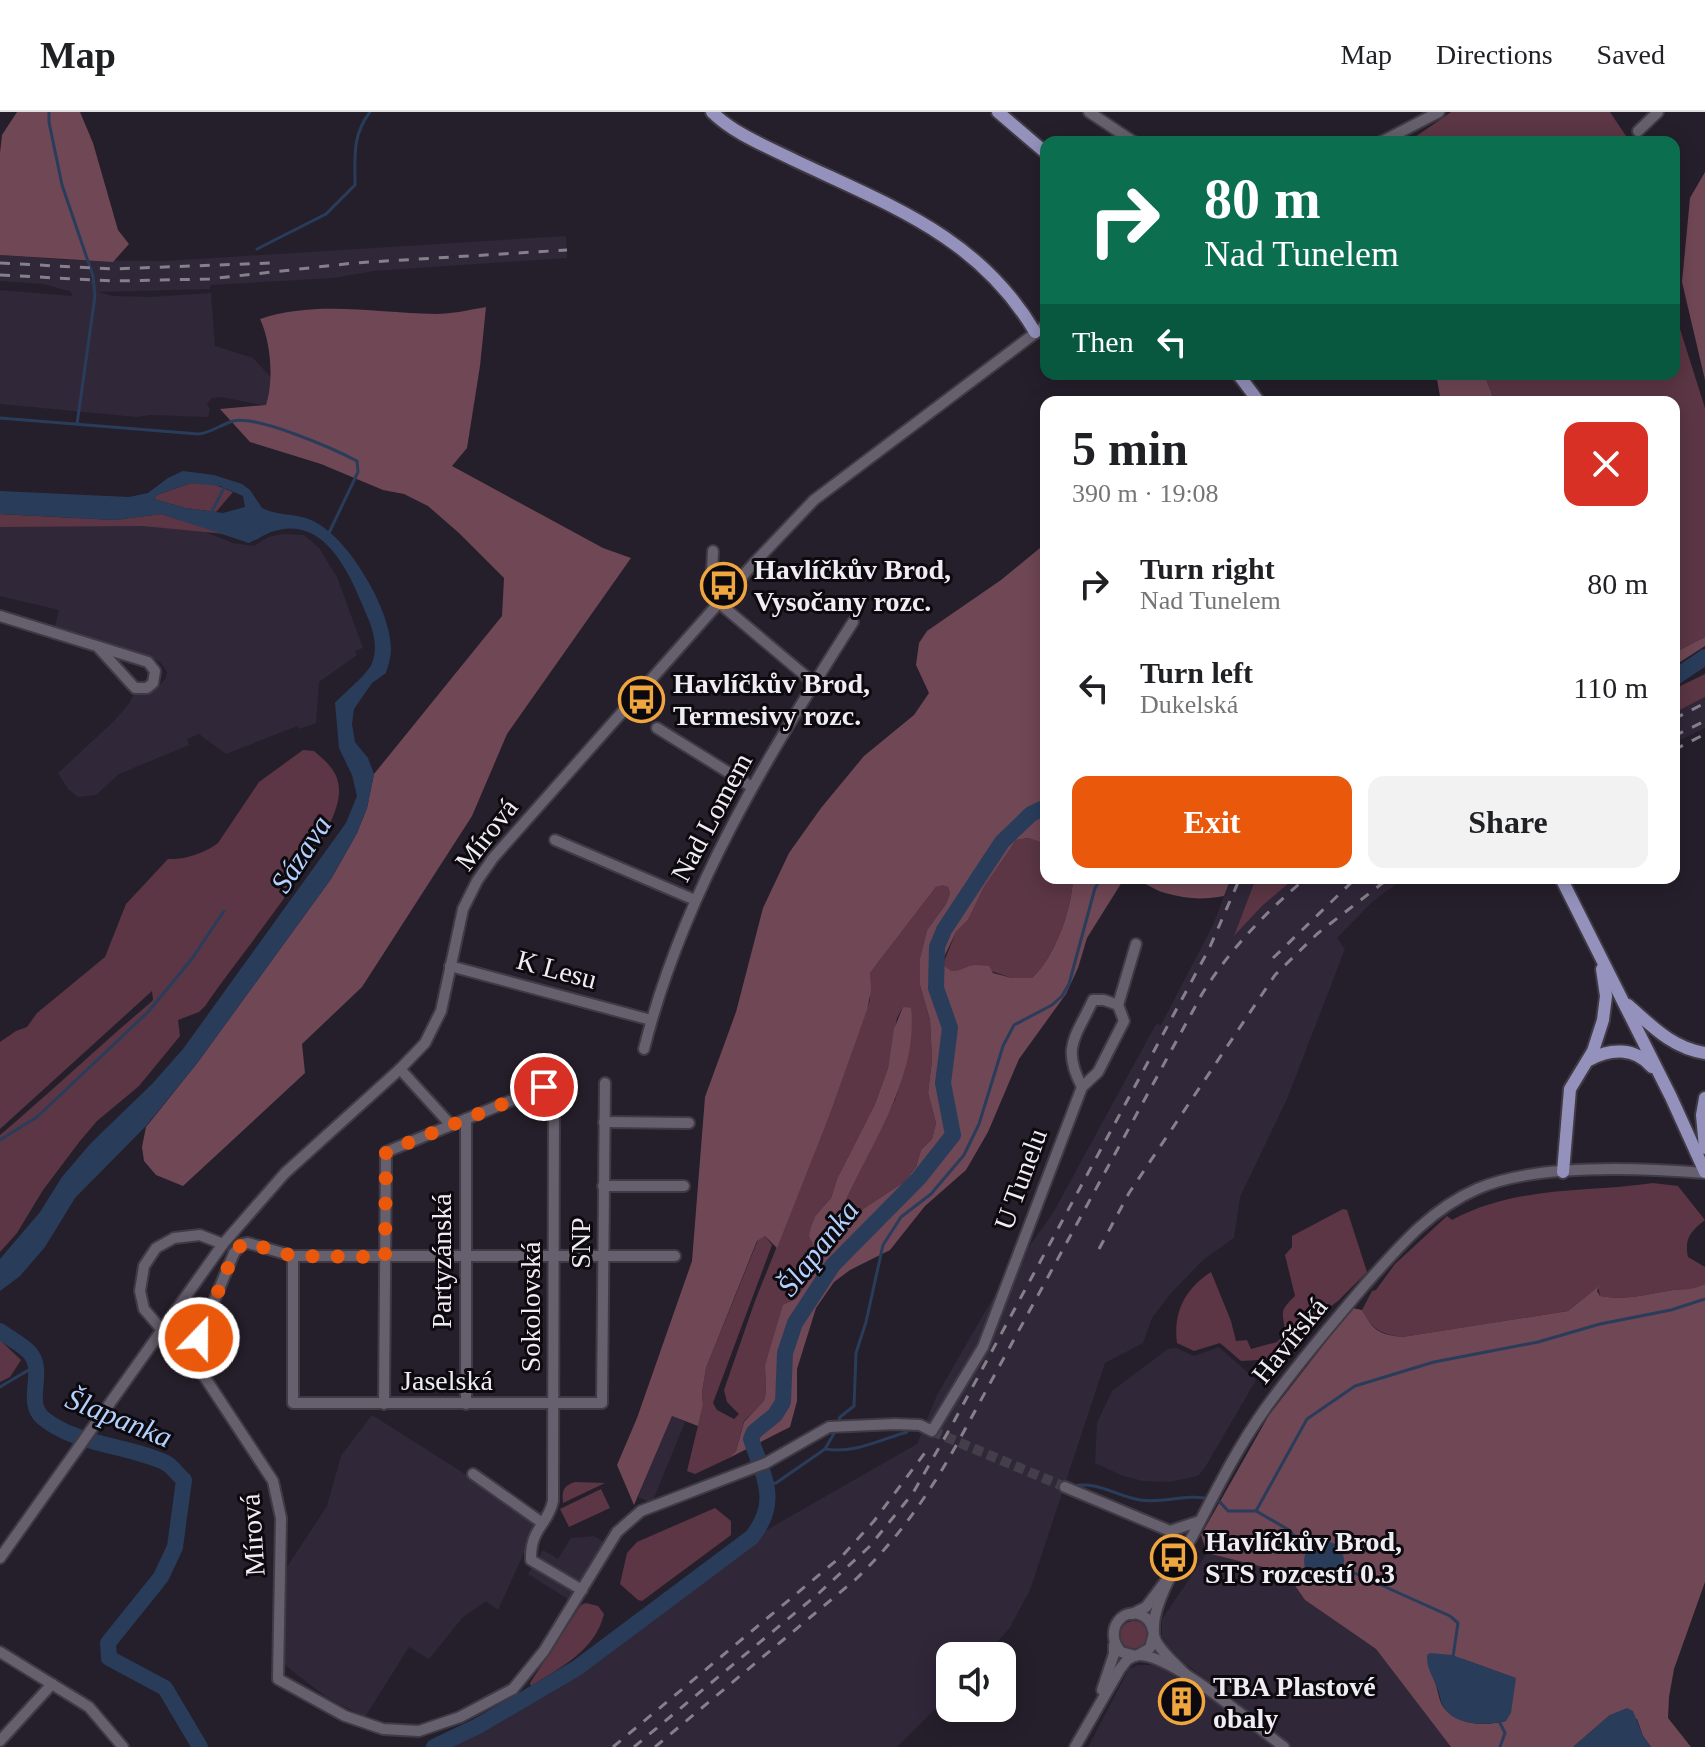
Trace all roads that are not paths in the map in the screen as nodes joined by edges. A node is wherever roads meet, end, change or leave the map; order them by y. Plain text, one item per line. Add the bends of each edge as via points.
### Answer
1 (712, 112) edge
2 (998, 112) edge
3 (1089, 112) edge
4 (1439, 112) edge
5 (1658, 112) edge
6 (1638, 131) dead end
7 (1125, 136) edge
8 (1393, 136) edge
9 (1040, 148) edge
10 (1040, 328) edge
11 (1040, 330) edge
12 (713, 551) dead end
13 (719, 603) junction
14 (0, 616) edge
15 (853, 622) dead end
16 (97, 646) junction
17 (814, 683) junction
18 (657, 728) dead end
19 (752, 787) junction
20 (555, 840) dead end
21 (1564, 884) edge
22 (1571, 897) junction
23 (695, 900) junction
24 (1136, 944) dead end
25 (450, 966) junction
26 (1623, 1001) junction
27 (1118, 1005) junction
28 (651, 1020) junction
29 (644, 1049) dead end
30 (1705, 1053) edge
31 (1588, 1061) junction
32 (400, 1069) junction
33 (605, 1083) dead end
34 (1082, 1087) junction
35 (1671, 1097) junction
36 (1705, 1098) edge
37 (466, 1119) junction
38 (604, 1122) junction
39 (689, 1123) dead end
40 (450, 1124) junction
41 (1705, 1148) edge
42 (1563, 1172) junction
43 (1705, 1173) edge
44 (603, 1186) junction
45 (684, 1186) dead end
46 (223, 1244) junction
47 (293, 1256) junction
48 (675, 1256) dead end
49 (385, 1257) junction
50 (604, 1257) junction
51 (465, 1258) junction
52 (553, 1258) junction
53 (160, 1330) junction
54 (196, 1364) junction
55 (602, 1403) joint
56 (384, 1404) junction
57 (466, 1404) junction
58 (554, 1404) junction
59 (473, 1474) dead end
60 (1065, 1487) tunnel mouth
61 (1200, 1521) junction
62 (540, 1523) junction
63 (1170, 1531) junction
64 (0, 1558) edge
65 (1178, 1561) junction
66 (1171, 1575) junction
67 (582, 1590) junction
68 (1132, 1614) junction
69 (1154, 1631) junction
70 (1114, 1642) junction
71 (0, 1652) edge
72 (1137, 1656) junction
73 (1186, 1675) junction
74 (52, 1684) junction
75 (1092, 1719) junction
76 (0, 1741) edge
77 (123, 1747) edge
78 (1075, 1747) edge
79 (1284, 1747) edge

1 - 10 main road via 764,145 941,232 998,281
2 - 9 main road
3 - 7 street
4 - 8 street
5 - 6 street
11 - 13 street, Mírová via 839,479
12 - 13 street via 711,591
13 - 17 street
13 - 25 street, Mírová via 489,862 463,909
14 - 16 street
15 - 17 street, Nad Lomem
16 - 16 street via 148,662 154,681 147,688 135,688
17 - 19 street, Nad Lomem
18 - 19 street
19 - 23 street, Nad Lomem
20 - 23 street
21 - 22 main road
22 - 26 main road
22 - 31 main road via 1605,985 1603,1020
23 - 28 street, Nad Lomem
24 - 27 street, U Tunelu
25 - 28 street, K Lesu
25 - 32 street, Mírová via 434,1028
26 - 30 main road via 1668,1040
26 - 35 main road
27 - 34 street, U Tunelu via 1124,1021 1098,1072
27 - 34 street via 1093,1000 1070,1052
28 - 29 street, Nad Lomem
31 - 35 main road via 1614,1052 1641,1057
31 - 42 main road via 1568,1097
32 - 40 street
32 - 46 street, Mírová via 285,1173
33 - 38 street, SNP
34 - 67 street, U Tunelu via 983,1347 932,1431 920,1425 829,1427 766,1463 649,1508 617,1532
35 - 43 main road
36 - 41 main road
37 - 40 street
37 - 51 street, Partyzánská
37 - 52 street, Sokolovská via 551,1088
38 - 39 street
38 - 44 street, SNP
40 - 49 street via 386,1152
42 - 43 street, Havířská
42 - 61 street, Havířská via 1495,1182 1431,1214 1325,1331 1264,1410
44 - 45 street
44 - 50 street, SNP
46 - 53 street, Mírová
46 - 53 street, Mírová via 187,1235 156,1248 144,1266 140,1291 144,1309
47 - 49 street
47 - 54 street via 242,1244 197,1342
47 - 56 street, Jaselská via 293,1403
48 - 50 street
49 - 51 street
49 - 56 street
50 - 52 street
50 - 55 street, SNP
51 - 52 street
51 - 57 street, Partyzánská
52 - 58 street, Sokolovská
53 - 54 street, Mírová
53 - 64 street, Mírová
54 - 67 street, Mírová via 277,1491 278,1679 345,1716 383,1729 419,1731 513,1689
55 - 58 street, Jaselská
56 - 57 street, Jaselská
57 - 58 street, Jaselská
58 - 62 street, Sokolovská via 553,1501
59 - 62 street
60 - 63 street
61 - 63 street
61 - 65 street, Havířská
62 - 67 street, Sokolovská via 531,1560
63 - 65 street
65 - 66 street, Havířská
66 - 68 street, Havířská via 1146,1607
66 - 69 street, Havířská
68 - 69 street via 1147,1619
68 - 70 street, Havířská via 1116,1624
69 - 72 street, Havířská via 1150,1648
69 - 73 street
70 - 72 street via 1121,1652
70 - 75 street, Havířská
71 - 74 street
72 - 73 street via 1151,1657
72 - 75 street, Havířská via 1122,1666
73 - 79 street
74 - 76 street
74 - 77 street via 89,1707
75 - 78 street, Havířská

